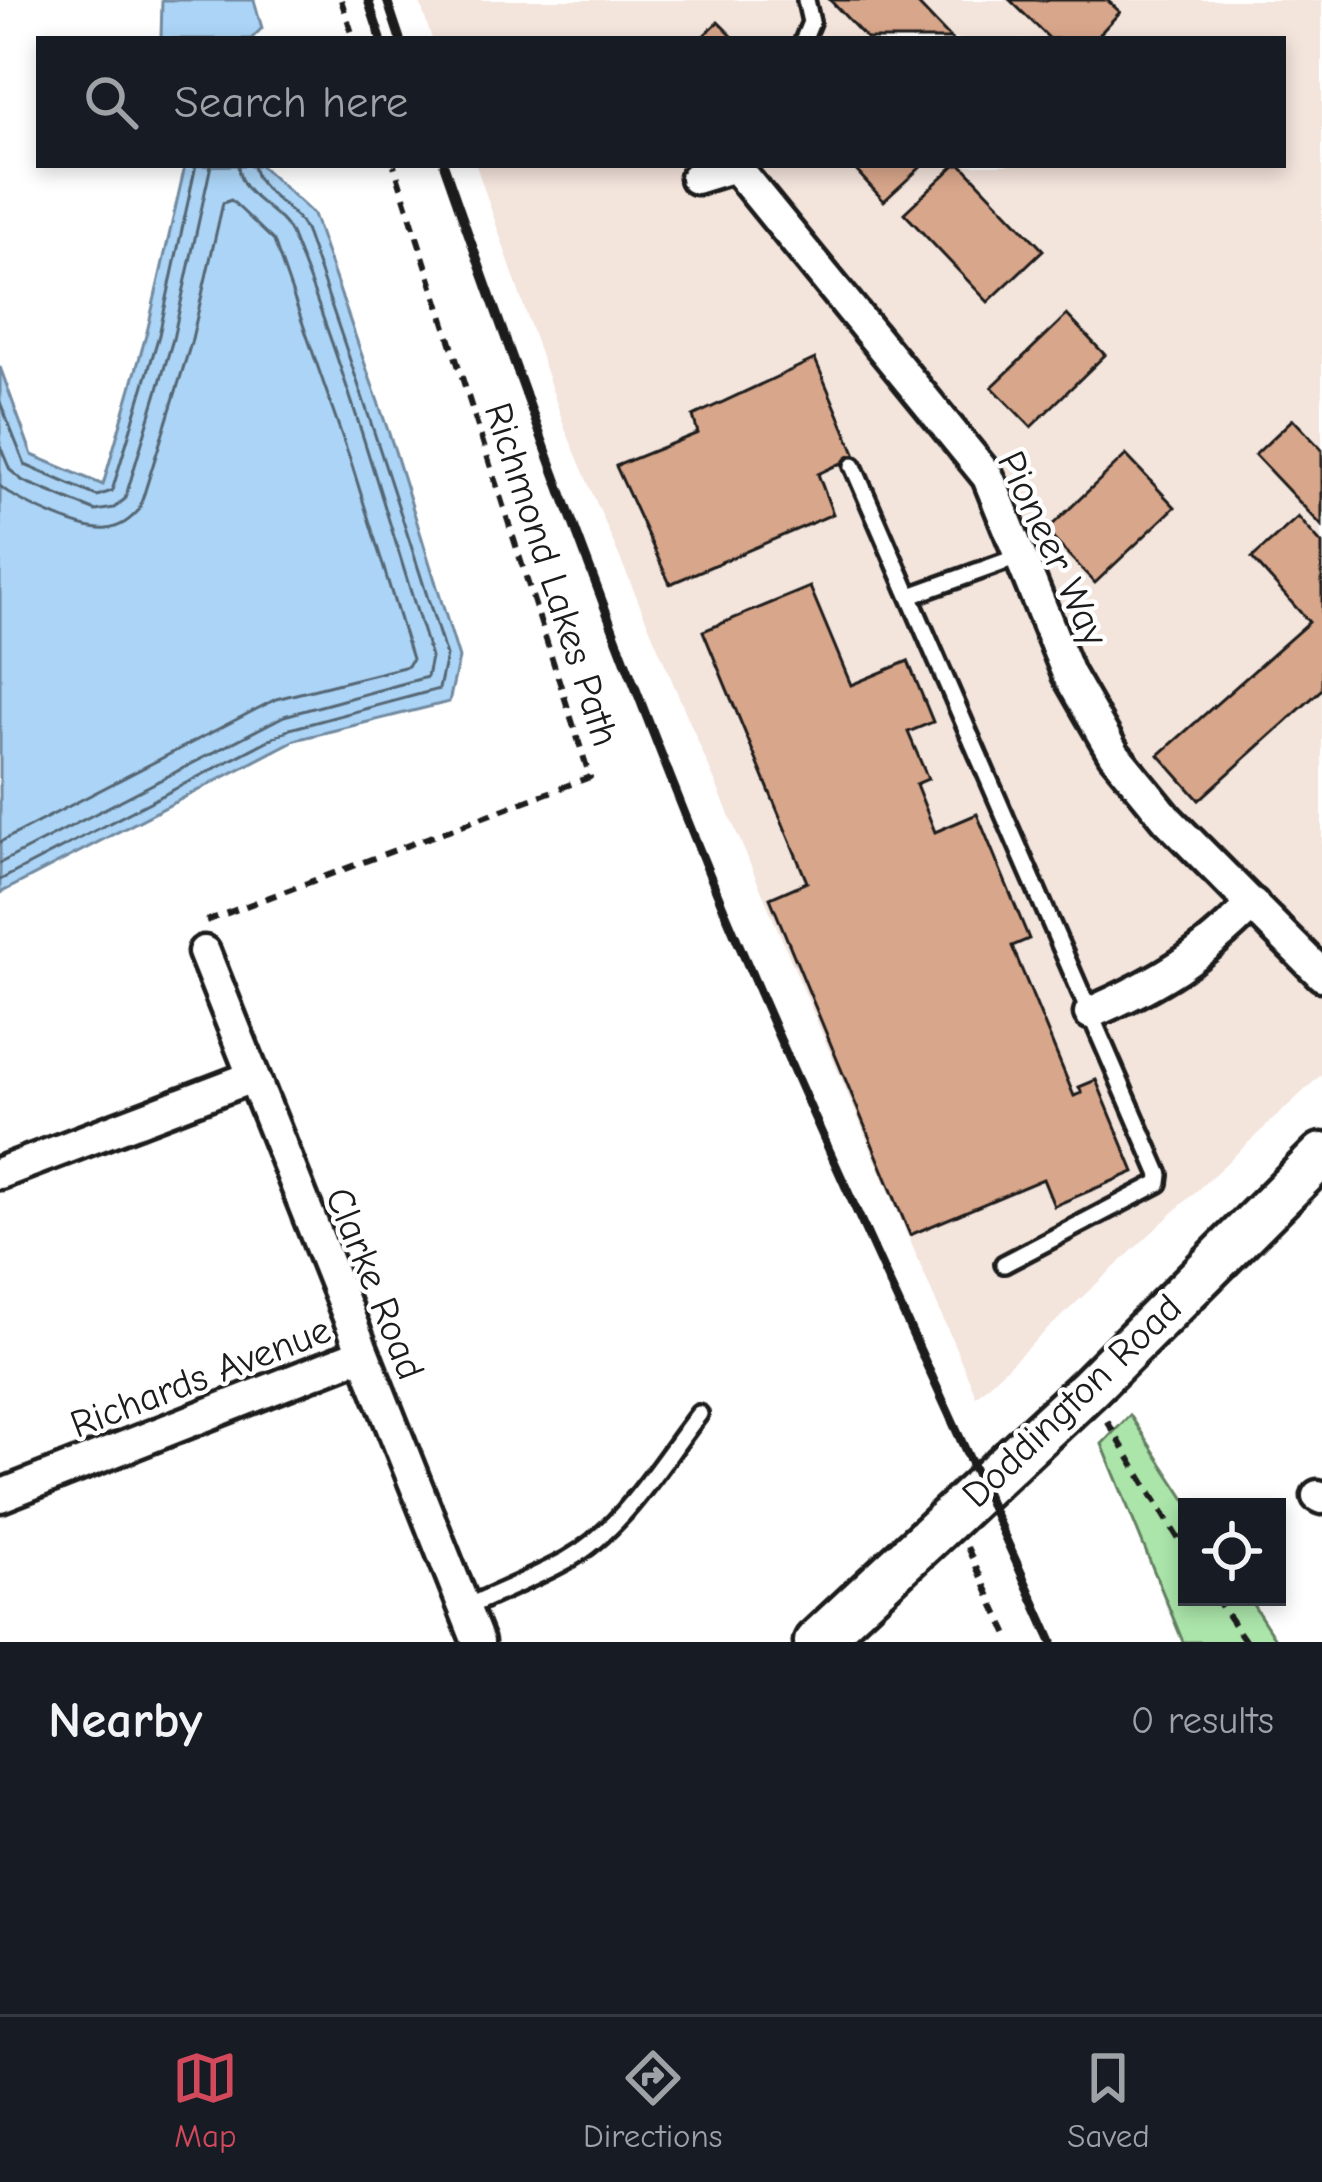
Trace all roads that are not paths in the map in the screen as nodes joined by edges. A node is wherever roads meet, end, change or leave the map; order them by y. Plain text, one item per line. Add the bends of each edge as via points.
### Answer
1 (806, 0) edge
2 (805, 36) edge
3 (730, 168) edge
4 (739, 168) edge
5 (695, 178) dead end
6 (854, 466) dead end
7 (1018, 557) junction
8 (910, 596) junction
9 (1253, 904) junction
10 (204, 952) road end
11 (1322, 975) edge
12 (1090, 1013) junction
13 (252, 1077) junction
14 (1322, 1155) edge
15 (0, 1173) edge
16 (1004, 1264) dead end
17 (362, 1354) junction
18 (699, 1414) dead end
19 (0, 1496) edge
20 (464, 1608) junction
21 (478, 1642) edge
22 (817, 1642) edge

1 - 2 lane via 812,22
3 - 5 street
4 - 7 street, Pioneer Way via 988,477
6 - 8 lane
7 - 8 lane
7 - 9 street, Pioneer Way via 1068,674 1114,754
8 - 12 lane
9 - 11 street, Pioneer Way
9 - 12 street via 1171,975
10 - 13 street, Clarke Road
12 - 16 lane via 1159,1183
13 - 15 street
13 - 17 street, Clarke Road
14 - 22 main road, Doddington Road
17 - 19 street, Richards Avenue
17 - 20 street, Clarke Road
18 - 20 lane via 599,1536 568,1560
20 - 21 street, Clarke Road

